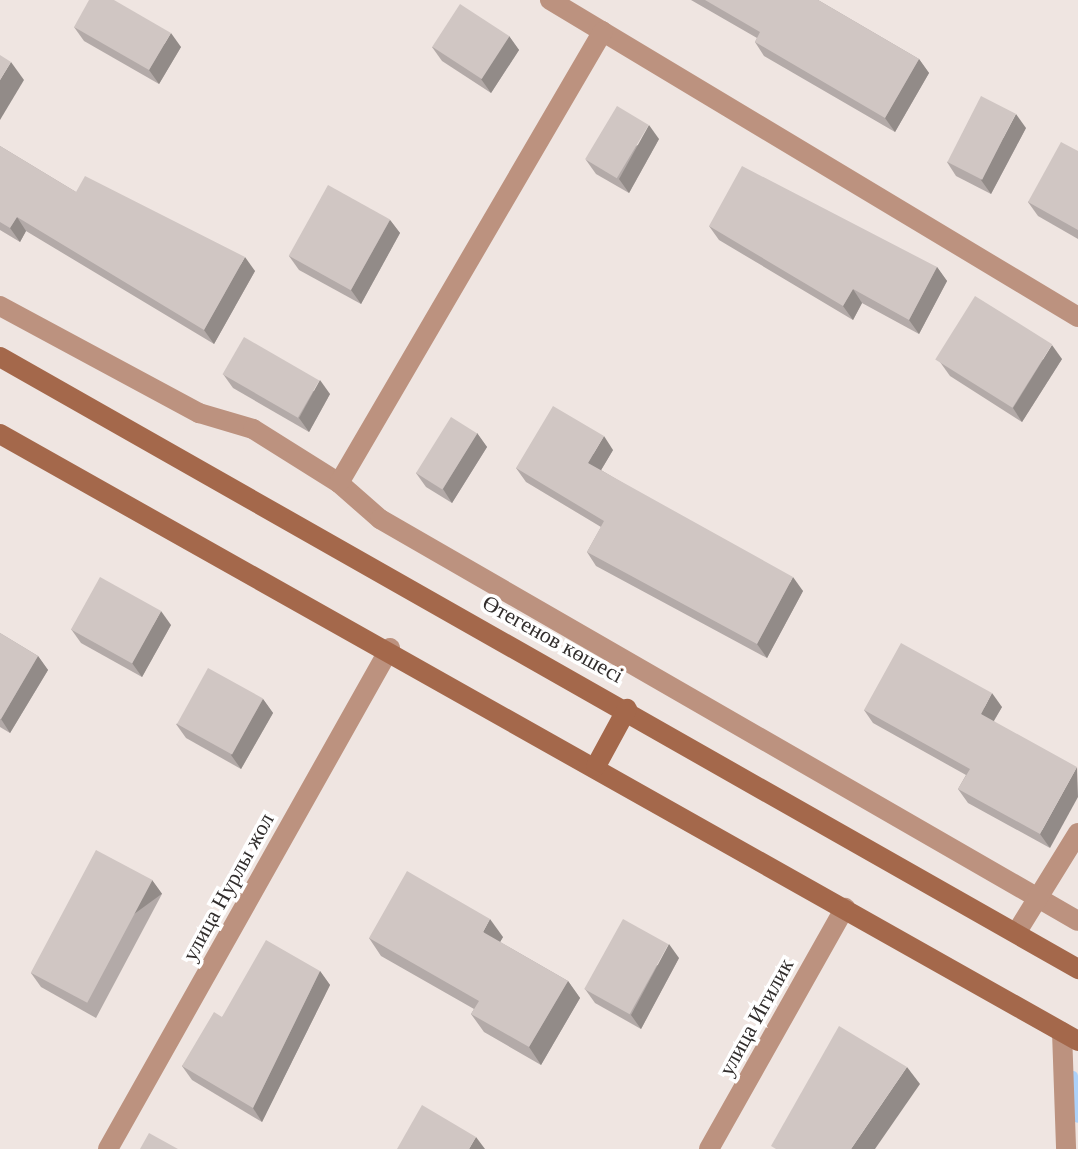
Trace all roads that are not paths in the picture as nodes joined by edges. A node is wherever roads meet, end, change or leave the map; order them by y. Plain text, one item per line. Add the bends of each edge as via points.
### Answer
1 (550, 0) edge
2 (603, 31) junction
3 (0, 306) edge
4 (1078, 317) edge
5 (0, 357) edge
6 (0, 434) edge
7 (339, 483) junction
8 (390, 648) junction
9 (627, 709) junction
10 (596, 766) junction
11 (1078, 833) edge
12 (1038, 898) junction
13 (845, 908) junction
14 (1078, 921) edge
15 (1018, 930) junction
16 (1078, 969) edge
17 (1070, 1036) edge
18 (108, 1149) edge
19 (709, 1149) edge
20 (1066, 1149) edge

1 - 2 street
2 - 4 street
2 - 7 street
3 - 7 street via 199,413 253,429
5 - 9 main road, Өтегенов көшесі
6 - 8 main road
7 - 12 street via 380,519
8 - 10 main road
8 - 18 street, улица Нурлы жол
9 - 10 main road
9 - 15 main road, Өтегенов көшесі
10 - 13 main road
11 - 12 street
12 - 14 street
12 - 15 street
13 - 17 main road
13 - 19 street, улица Игилик
15 - 16 main road, Өтегенов көшесі
17 - 20 street

